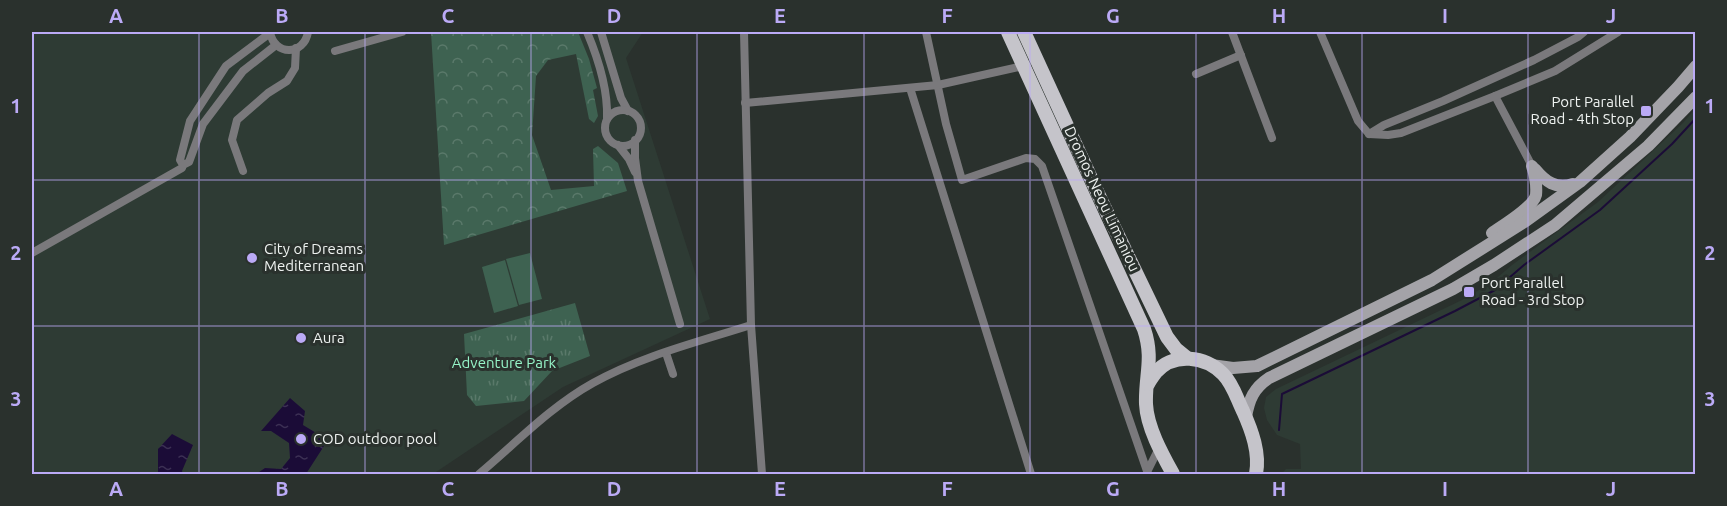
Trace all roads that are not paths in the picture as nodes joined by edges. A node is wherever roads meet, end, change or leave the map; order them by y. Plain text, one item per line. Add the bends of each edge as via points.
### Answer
1 (270, 32) edge
2 (308, 32) edge
3 (402, 32) edge
4 (587, 32) edge
5 (601, 32) edge
6 (744, 32) edge
7 (927, 32) edge
8 (1008, 32) edge
9 (1024, 32) edge
10 (1232, 32) edge
11 (1320, 32) edge
12 (1618, 32) edge
13 (1579, 33) edge
14 (276, 45) junction
15 (296, 48) junction
16 (335, 51) dead end
17 (1241, 55) junction
18 (1023, 66) junction
19 (1695, 66) edge
20 (1196, 74) dead end
21 (939, 85) junction
22 (910, 87) junction
23 (1495, 96) junction
24 (1695, 97) edge
25 (745, 103) junction
26 (628, 111) junction
27 (608, 118) junction
28 (1369, 134) junction
29 (1272, 138) dead end
30 (636, 140) junction
31 (618, 145) junction
32 (183, 165) junction
33 (1532, 166) junction
34 (243, 171) dead end
35 (638, 181) junction
36 (1580, 182) junction
37 (32, 252) edge
38 (1432, 280) junction
39 (680, 324) dead end
40 (751, 325) junction
41 (666, 353) junction
42 (1187, 358) junction
43 (1211, 365) junction
44 (673, 374) dead end
45 (1148, 384) junction
46 (1246, 417) junction
47 (1159, 448) junction
48 (1148, 473) edge
49 (479, 474) edge
50 (762, 474) edge
51 (1031, 474) edge
52 (1173, 474) edge
53 (1256, 474) edge

1 - 14 street
1 - 32 street via 226,66 190,121 180,160
2 - 15 street
3 - 16 street
4 - 27 street via 606,95
5 - 26 street
6 - 25 street
7 - 21 street
8 - 18 main road, Dromos Neou Limaniou
9 - 42 main road, Dromos Neou Limaniou via 1167,337
10 - 17 street
11 - 28 street via 1358,121
12 - 23 street via 1555,71
13 - 28 street via 1498,77
14 - 15 street
14 - 32 street via 243,71 203,124 189,162
15 - 34 street via 295,68 287,81 237,120 232,140
17 - 20 street
17 - 29 street
18 - 21 street
18 - 45 main road, Dromos Neou Limaniou via 1144,328 1149,343
19 - 36 main road via 1630,137
21 - 22 street
21 - 48 street via 962,180 1026,158 1035,159 1042,166
22 - 25 street
22 - 51 street
23 - 28 street via 1401,133
23 - 33 street
24 - 46 main road via 1648,146 1555,225 1453,289 1269,378 1256,388
25 - 40 street
26 - 27 street via 619,110
26 - 30 street via 640,123
27 - 31 street via 605,132
30 - 31 street
30 - 35 street
31 - 35 street
32 - 37 street
33 - 36 main road via 1554,186
33 - 38 main road via 1535,198
35 - 39 street
36 - 38 main road
38 - 43 main road via 1257,366
40 - 41 street
40 - 50 street
41 - 44 street
41 - 49 street via 601,379 566,400
42 - 43 main road
42 - 45 main road via 1168,363
43 - 46 main road via 1231,385
45 - 47 main road, Dromos Neou Limaniou via 1146,408
46 - 53 main road via 1257,451
47 - 48 street
47 - 52 main road, Dromos Neou Limaniou

